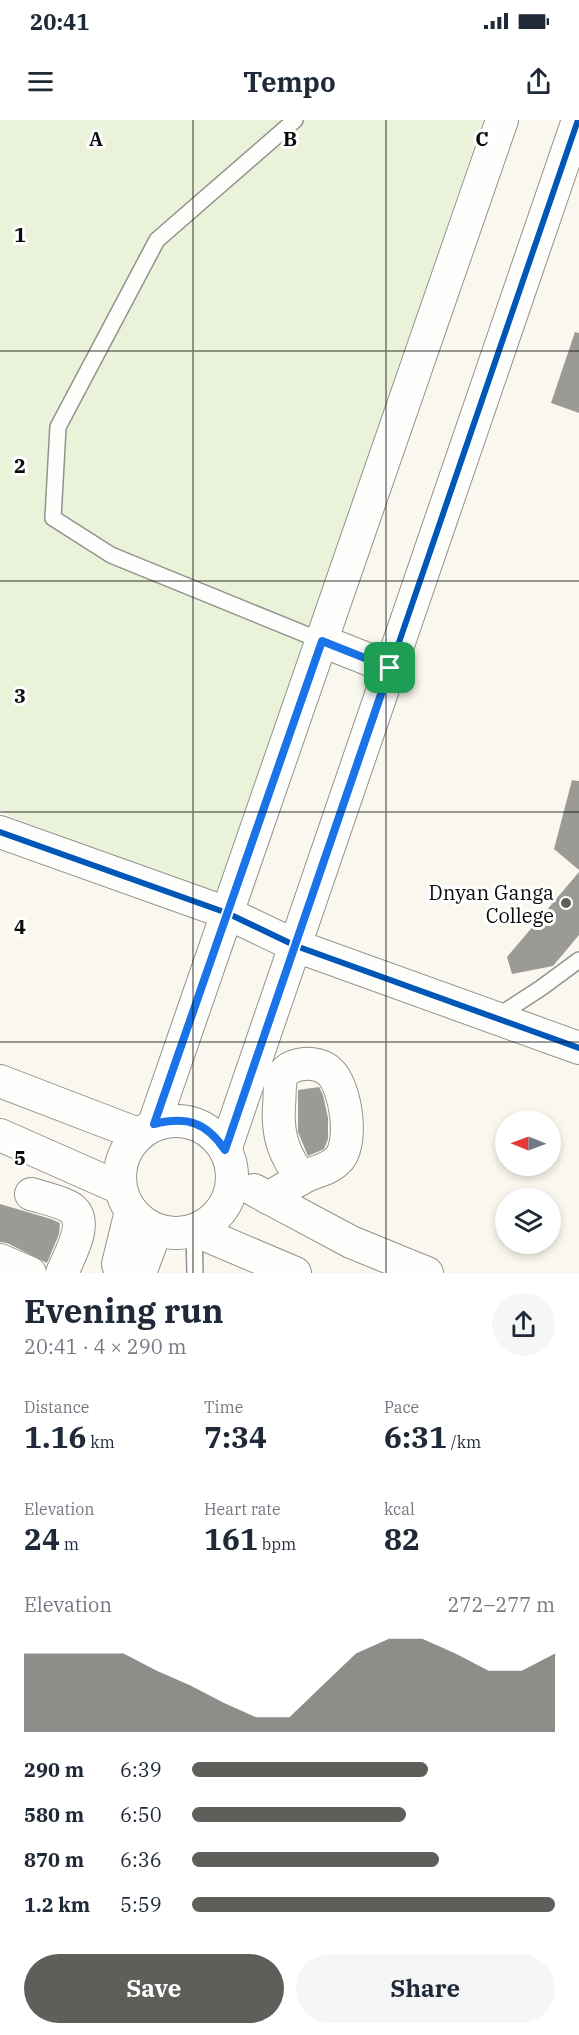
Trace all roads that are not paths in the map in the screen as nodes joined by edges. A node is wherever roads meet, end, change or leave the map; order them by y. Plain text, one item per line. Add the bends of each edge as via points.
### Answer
1 (295, 120) edge
2 (502, 120) edge
3 (578, 120) edge
4 (322, 641) junction
5 (390, 668) junction
6 (0, 832) edge
7 (227, 913) junction
8 (296, 946) junction
9 (579, 960) edge
10 (573, 973) edge
11 (495, 1018) junction
12 (579, 1048) edge
13 (0, 1081) edge
14 (146, 1129) junction
15 (0, 1135) edge
16 (229, 1164) junction
17 (302, 1178) dead end
18 (31, 1194) dead end
19 (268, 1198) junction
20 (126, 1199) junction
21 (156, 1230) junction
22 (194, 1230) junction
23 (0, 1260) edge
24 (30, 1273) edge
25 (62, 1273) edge
26 (121, 1273) edge
27 (140, 1273) edge
28 (195, 1273) edge
29 (295, 1273) edge
30 (427, 1273) edge

1 - 4 lane via 157,240 58,427 53,518 111,555
2 - 4 street
3 - 5 street
4 - 5 street
4 - 7 street
5 - 8 street
6 - 7 street
7 - 8 street
7 - 14 street
8 - 11 street
8 - 16 street
9 - 10 lane
10 - 11 lane
11 - 12 street
13 - 14 street
14 - 16 street via 170,1120 202,1126 216,1136
14 - 20 street via 126,1150 120,1168
15 - 20 street
16 - 19 street
16 - 22 street via 229,1195 209,1223
17 - 19 street
18 - 25 street via 70,1208 78,1216 80,1229
19 - 30 street via 351,1242
20 - 21 street via 140,1221
20 - 26 street via 118,1264
21 - 22 street
21 - 27 street
22 - 28 lane
22 - 29 street
23 - 24 street

